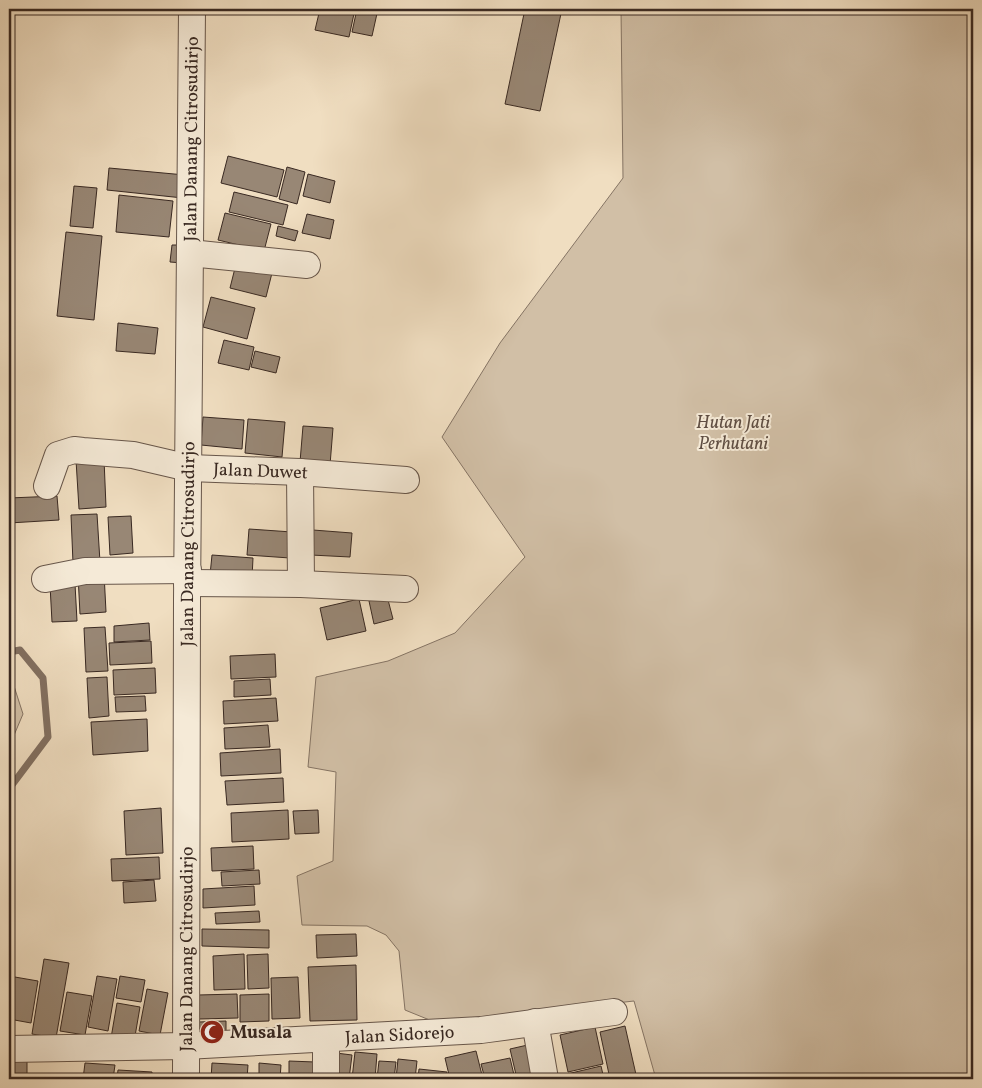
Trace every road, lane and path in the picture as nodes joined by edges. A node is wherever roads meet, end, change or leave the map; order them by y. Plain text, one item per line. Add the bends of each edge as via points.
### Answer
1 (192, 9) edge
2 (190, 253) junction
3 (307, 266) dead end
4 (189, 468) junction
5 (300, 472) junction
6 (406, 480) dead end
7 (46, 486) dead end
8 (188, 577) junction
9 (45, 579) dead end
10 (301, 584) junction
11 (405, 589) dead end
12 (614, 1012) dead end
13 (535, 1022) junction
14 (326, 1039) junction
15 (185, 1046) junction
16 (9, 1049) edge
17 (186, 1079) edge
18 (326, 1079) edge
19 (546, 1079) edge

1 - 2 street, Jalan Danang Citrosudirjo
2 - 3 street
2 - 4 street, Jalan Danang Citrosudirjo
4 - 5 street, Jalan Duwet
4 - 7 street, Jalan Duwet via 133,455 74,450 58,455
4 - 8 street, Jalan Danang Citrosudirjo
5 - 6 street, Jalan Duwet
5 - 10 street
8 - 9 street via 85,571
8 - 10 street
8 - 15 street, Jalan Danang Citrosudirjo
10 - 11 street
12 - 13 street, Jalan Sidorejo
13 - 14 street, Jalan Sidorejo via 481,1030
13 - 19 street
14 - 15 street, Jalan Sidorejo
14 - 18 street
15 - 16 street, Jalan Sidorejo
15 - 17 street, Jalan Danang Citrosudirjo

